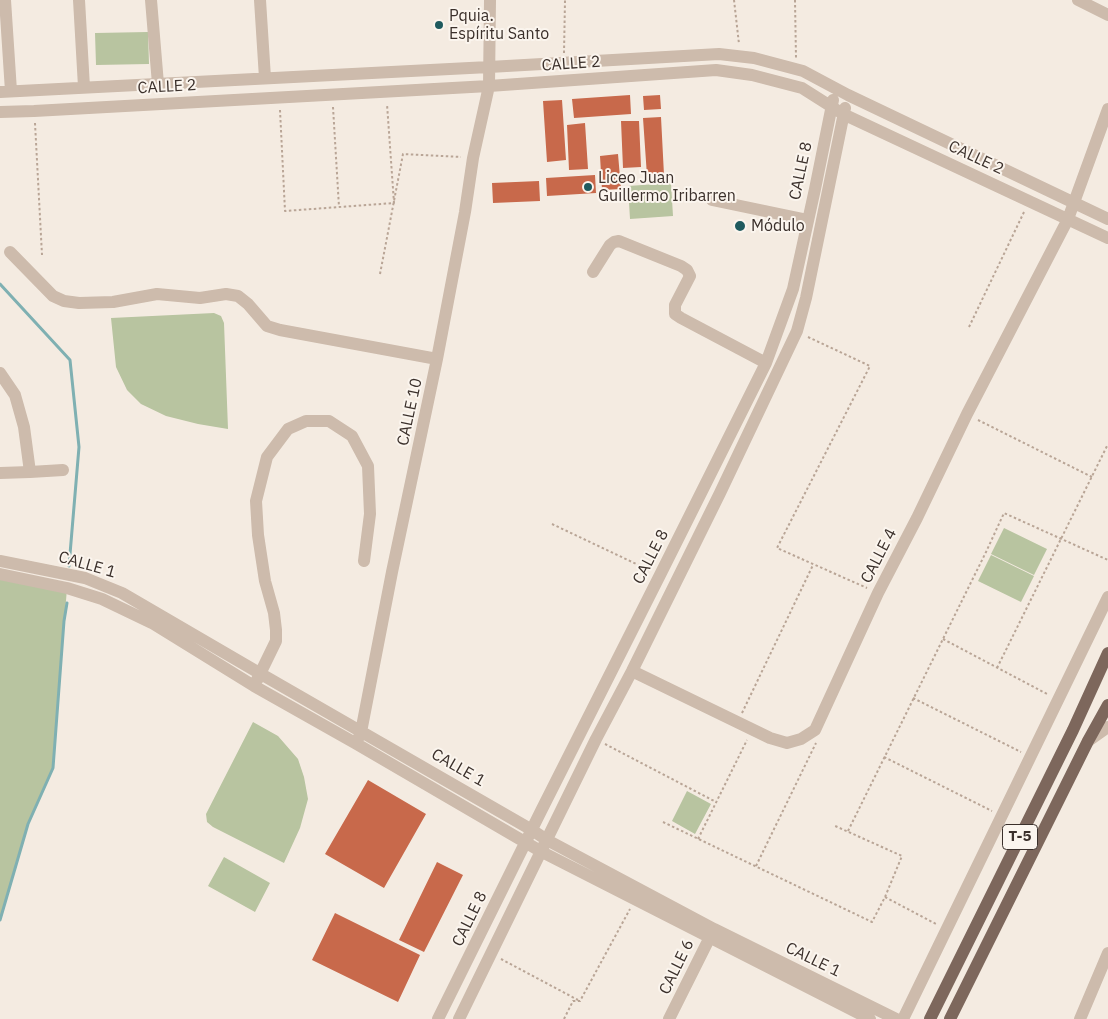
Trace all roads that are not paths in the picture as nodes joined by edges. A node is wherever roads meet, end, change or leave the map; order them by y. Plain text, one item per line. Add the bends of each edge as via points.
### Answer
1 (5, 0) edge
2 (79, 0) edge
3 (151, 0) edge
4 (260, 0) edge
5 (490, 0) edge
6 (1078, 0) edge
7 (1108, 15) edge
8 (489, 67) junction
9 (265, 78) junction
10 (158, 84) junction
11 (489, 86) junction
12 (84, 87) junction
13 (836, 88) junction
14 (5, 92) edge
15 (848, 95) junction
16 (831, 106) junction
17 (1108, 109) edge
18 (0, 112) edge
19 (843, 114) junction
20 (712, 200) dead end
21 (1075, 202) junction
22 (1108, 218) edge
23 (1068, 219) junction
24 (808, 220) junction
25 (1108, 238) edge
26 (10, 252) dead end
27 (593, 272) dead end
28 (437, 359) junction
29 (766, 363) junction
30 (0, 373) edge
31 (64, 470) dead end
32 (30, 472) junction
33 (0, 473) edge
34 (0, 561) edge
35 (364, 561) dead end
36 (0, 574) edge
37 (1108, 597) edge
38 (1108, 653) edge
39 (632, 671) junction
40 (261, 674) junction
41 (254, 686) junction
42 (1108, 705) edge
43 (1108, 727) edge
44 (358, 738) junction
45 (1088, 741) junction
46 (532, 830) junction
47 (525, 842) junction
48 (544, 846) junction
49 (712, 934) junction
50 (1108, 953) edge
51 (438, 1019) edge
52 (459, 1019) edge
53 (670, 1019) edge
54 (870, 1019) edge
55 (896, 1019) edge
56 (903, 1019) edge
57 (930, 1019) edge
58 (950, 1019) edge
59 (1080, 1019) edge

1 - 14 street
2 - 12 street
3 - 10 street
4 - 9 street
5 - 8 street, CALLE 10
6 - 7 street
8 - 9 street, CALLE 2
8 - 11 street, CALLE 10
8 - 13 street, CALLE 2 via 719,54 754,58 796,69
9 - 10 street, CALLE 2
10 - 12 street, CALLE 2
11 - 16 street, CALLE 2 via 716,70 802,88
11 - 18 street, CALLE 2
11 - 28 street, CALLE 10
12 - 14 street, CALLE 2
13 - 15 street, CALLE 2
13 - 16 street, CALLE 8
15 - 19 street, CALLE 8
15 - 21 street, CALLE 2
16 - 19 street, CALLE 2
16 - 24 street, CALLE 8
17 - 21 street, CALLE 4
19 - 23 street, CALLE 2
19 - 39 street, CALLE 8 via 797,331
20 - 24 street
21 - 22 street, CALLE 2
21 - 23 street, CALLE 4
23 - 25 street, CALLE 2
23 - 39 street, CALLE 4 via 878,593 815,730 801,739 787,742 770,738
24 - 29 street, CALLE 8 via 792,289
26 - 28 street via 53,296 64,301 113,302 157,294 200,298 226,294 238,296 267,326
27 - 29 street via 610,245 619,241 682,266 690,276 675,305 675,314
28 - 44 street, CALLE 10
29 - 46 street, CALLE 8
30 - 32 street via 15,395 24,427
31 - 32 street
32 - 33 street
34 - 40 street, CALLE 1 via 85,578 122,593
35 - 40 street via 370,514 368,466 352,436 329,421 306,421 288,429 267,457 256,501 265,582 276,630 276,641
36 - 41 street, CALLE 1 via 102,599 152,623
37 - 56 street
38 - 57 main road, T-5 via 1069,739
39 - 48 street, CALLE 8
40 - 41 street
40 - 44 street, CALLE 1
41 - 44 street, CALLE 1
42 - 45 main road, T-5
43 - 45 street
44 - 46 street, CALLE 1
44 - 47 street, CALLE 1
45 - 58 main road, T-5
46 - 47 street, CALLE 8
46 - 48 street, CALLE 1
47 - 48 street, CALLE 1
47 - 51 street, CALLE 8
48 - 49 street, CALLE 1
48 - 49 street, CALLE 1 via 636,899
48 - 52 street, CALLE 8
49 - 53 street, CALLE 6
49 - 54 street, CALLE 1
49 - 55 street, CALLE 1
50 - 59 street

